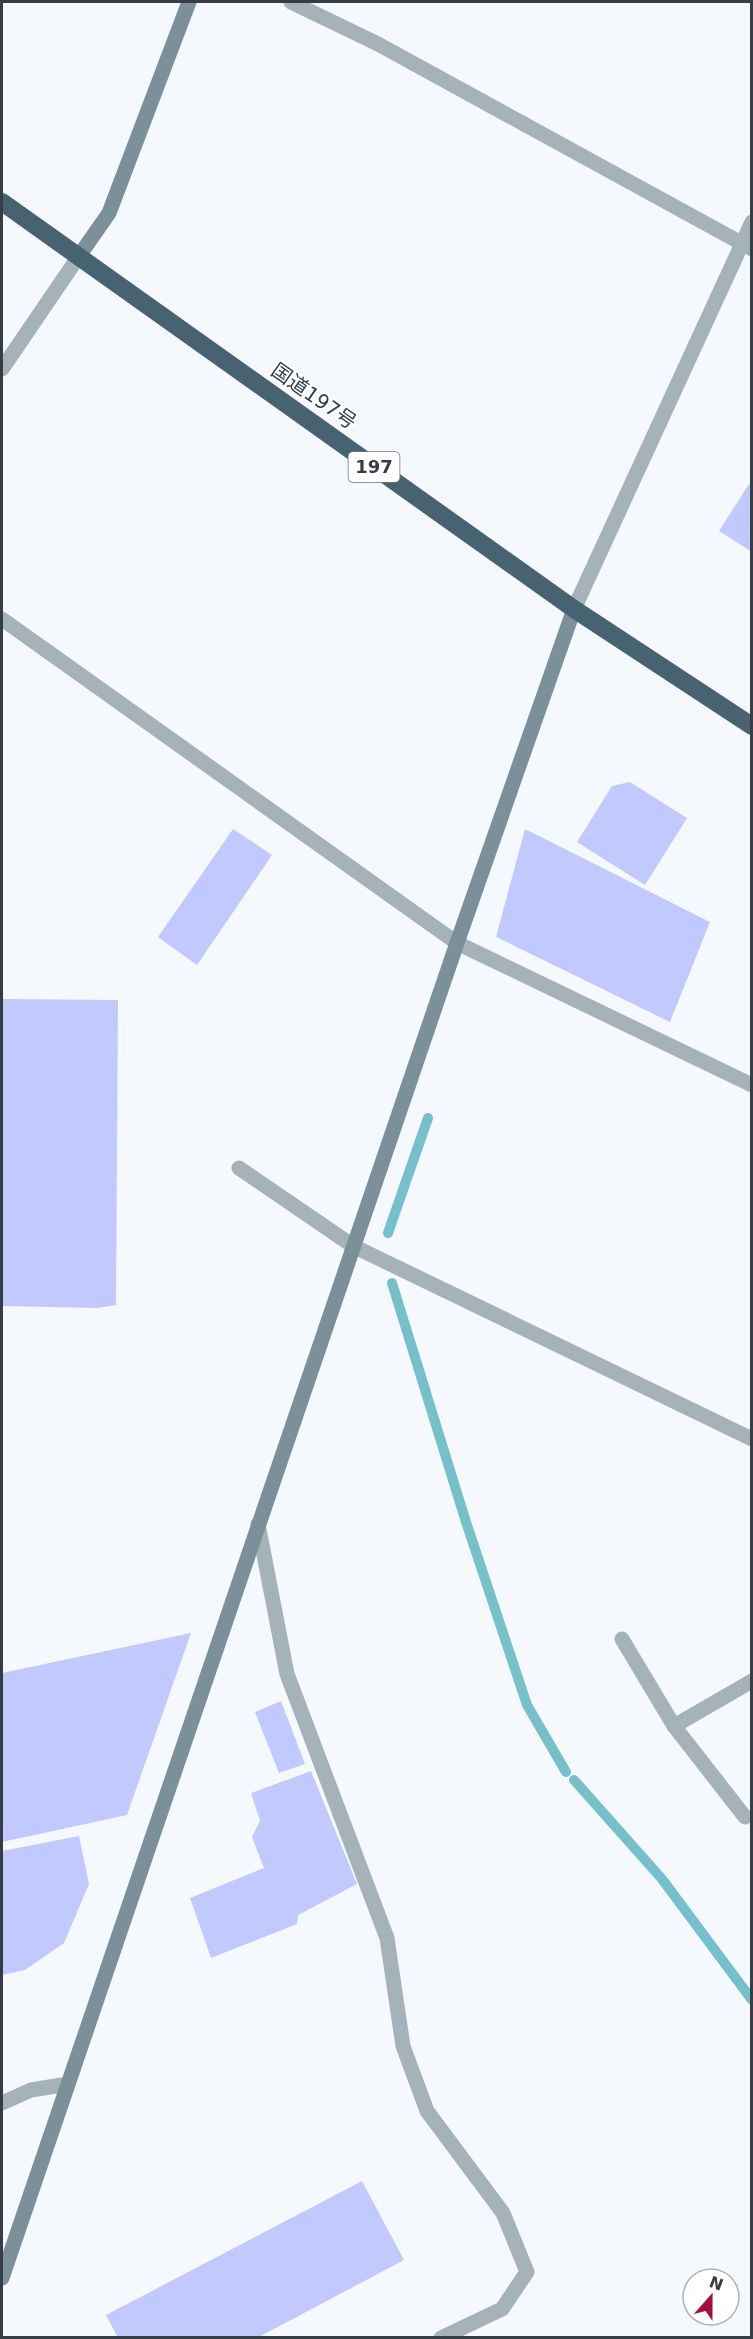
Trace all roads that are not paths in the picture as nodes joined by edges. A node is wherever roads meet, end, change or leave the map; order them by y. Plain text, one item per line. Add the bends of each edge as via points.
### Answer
1 (189, 2) edge
2 (291, 2) edge
3 (2, 202) edge
4 (752, 222) edge
5 (746, 247) edge
6 (79, 256) junction
7 (2, 369) edge
8 (574, 609) junction
9 (2, 620) edge
10 (752, 726) edge
11 (457, 943) junction
12 (752, 1085) edge
13 (239, 1168) dead end
14 (353, 1246) junction
15 (752, 1439) edge
16 (258, 1524) junction
17 (622, 1639) dead end
18 (752, 1681) edge
19 (674, 1726) junction
20 (745, 1817) dead end
21 (68, 2084) junction
22 (2, 2103) edge
23 (2, 2278) edge
24 (441, 2337) edge

1 - 6 street via 109,213
2 - 5 street via 388,49
3 - 6 highway, 国道197号 / 197
4 - 5 street
5 - 8 street
6 - 7 street
6 - 8 highway, 国道197号 / 197
8 - 10 highway, 国道197号 / 197
8 - 11 street
9 - 11 street
11 - 12 street
11 - 14 street
13 - 14 street
14 - 15 street
14 - 16 street
16 - 21 street
16 - 24 street via 287,1674 387,1938 403,2046 427,2111 503,2213 527,2272 502,2309
17 - 19 street
18 - 19 street
19 - 20 street
21 - 22 street via 31,2090
21 - 23 street

